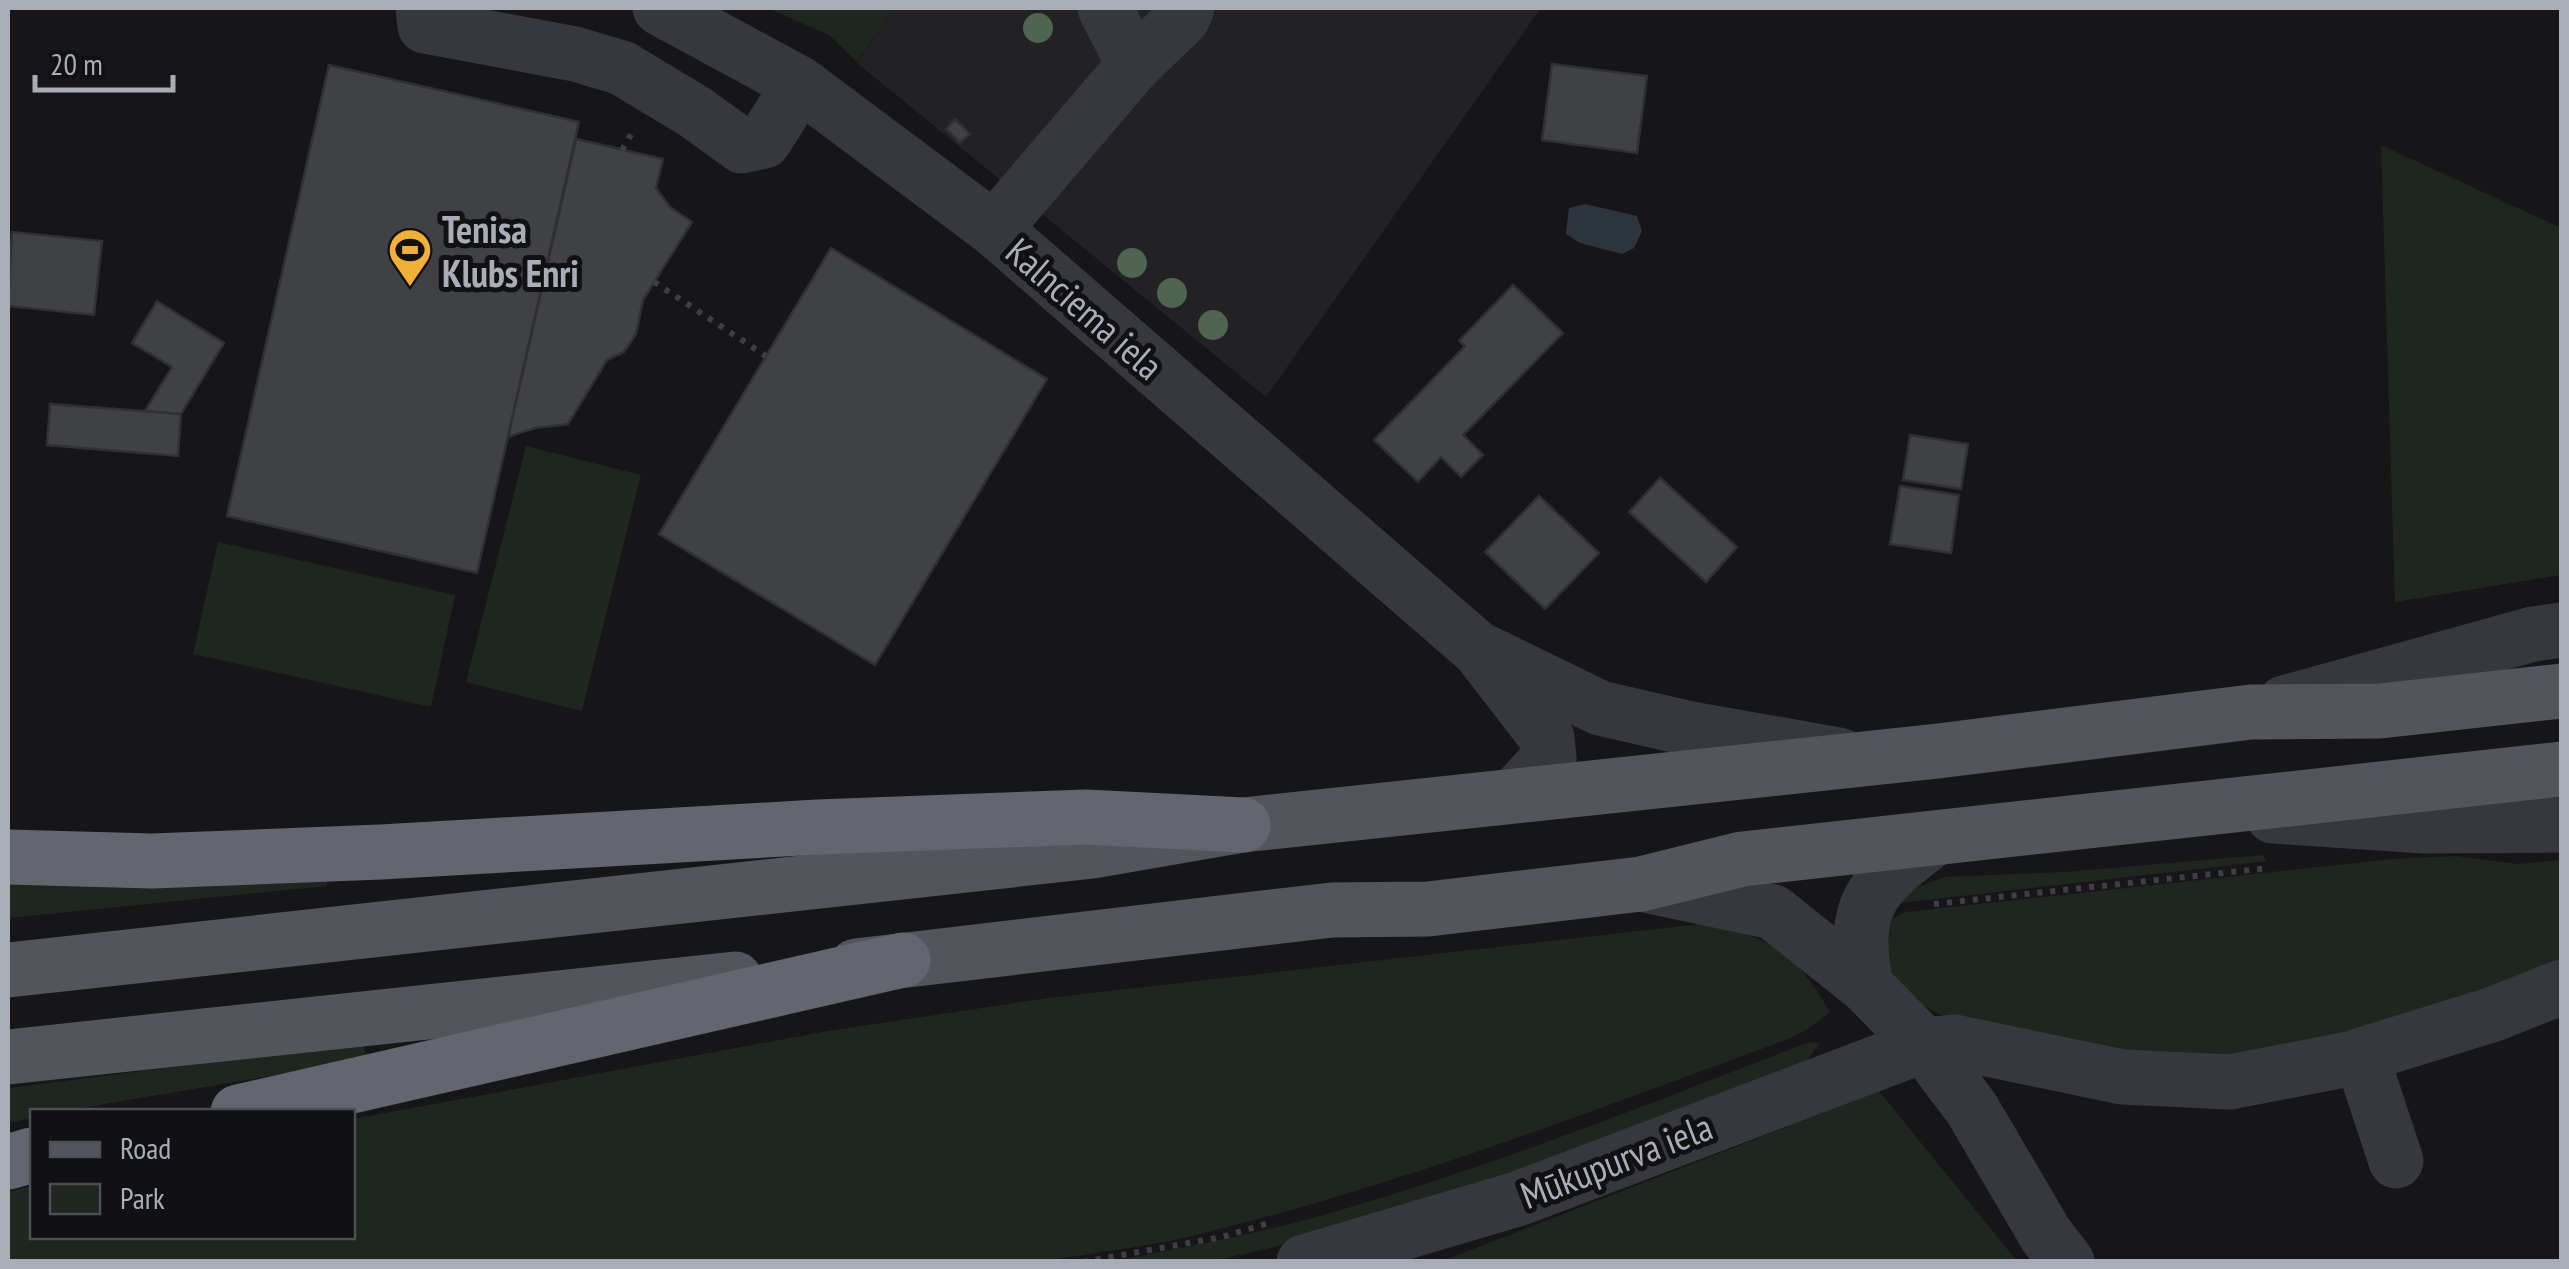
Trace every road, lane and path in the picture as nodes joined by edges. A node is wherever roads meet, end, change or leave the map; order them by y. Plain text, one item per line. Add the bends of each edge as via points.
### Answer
1 (423, 8) edge
2 (660, 8) edge
3 (1105, 8) edge
4 (1187, 8) edge
5 (1134, 65) junction
6 (800, 84) junction
7 (994, 229) junction
8 (654, 282) dead end
9 (766, 356) dead end
10 (2562, 630) edge
11 (1480, 650) junction
12 (2562, 691) edge
13 (2251, 712) junction
14 (1860, 759) junction
15 (2562, 769) edge
16 (1514, 795) junction
17 (2190, 810) junction
18 (1242, 825) junction
19 (2562, 825) edge
20 (1935, 838) junction
21 (8, 857) edge
22 (2288, 866) dead end
23 (1641, 884) junction
24 (1863, 914) junction
25 (903, 960) junction
26 (8, 970) edge
27 (1866, 986) junction
28 (2562, 987) edge
29 (1924, 1046) junction
30 (2362, 1055) junction
31 (8, 1057) edge
32 (251, 1109) edge
33 (2396, 1162) dead end
34 (1290, 1242) edge
35 (1368, 1253) edge
36 (1083, 1262) edge
37 (2067, 1262) edge

1 - 6 street via 426,26 622,68 742,146 764,141
2 - 6 street, Kalnciema iela
3 - 5 street
4 - 5 street
5 - 7 street
6 - 7 street, Kalnciema iela
7 - 11 street, Kalnciema iela
8 - 9 path
10 - 13 street
11 - 14 street, Kalnciema iela via 1600,708
11 - 16 street, Kalnciema iela via 1546,738 1549,758
12 - 13 main road via 2380,710
13 - 14 main road
14 - 16 main road
15 - 17 main road
16 - 18 main road
17 - 19 street via 2425,826
17 - 20 main road
18 - 21 highway via 1086,817 152,861
18 - 26 main road via 1093,851
20 - 23 main road via 1742,860
20 - 24 street via 1884,877
22 - 24 path
23 - 25 main road via 1428,908 1332,910
23 - 27 street via 1773,912
24 - 27 street
25 - 31 main road
25 - 32 highway
27 - 29 street
28 - 30 street, Mūkupurva iela
29 - 30 street, Mūkupurva iela via 1954,1042 2122,1077 2230,1082
29 - 35 street, Mūkupurva iela
29 - 37 street via 1972,1109
30 - 33 street
34 - 35 street, Mūkupurva iela
34 - 36 path via 1222,1237

